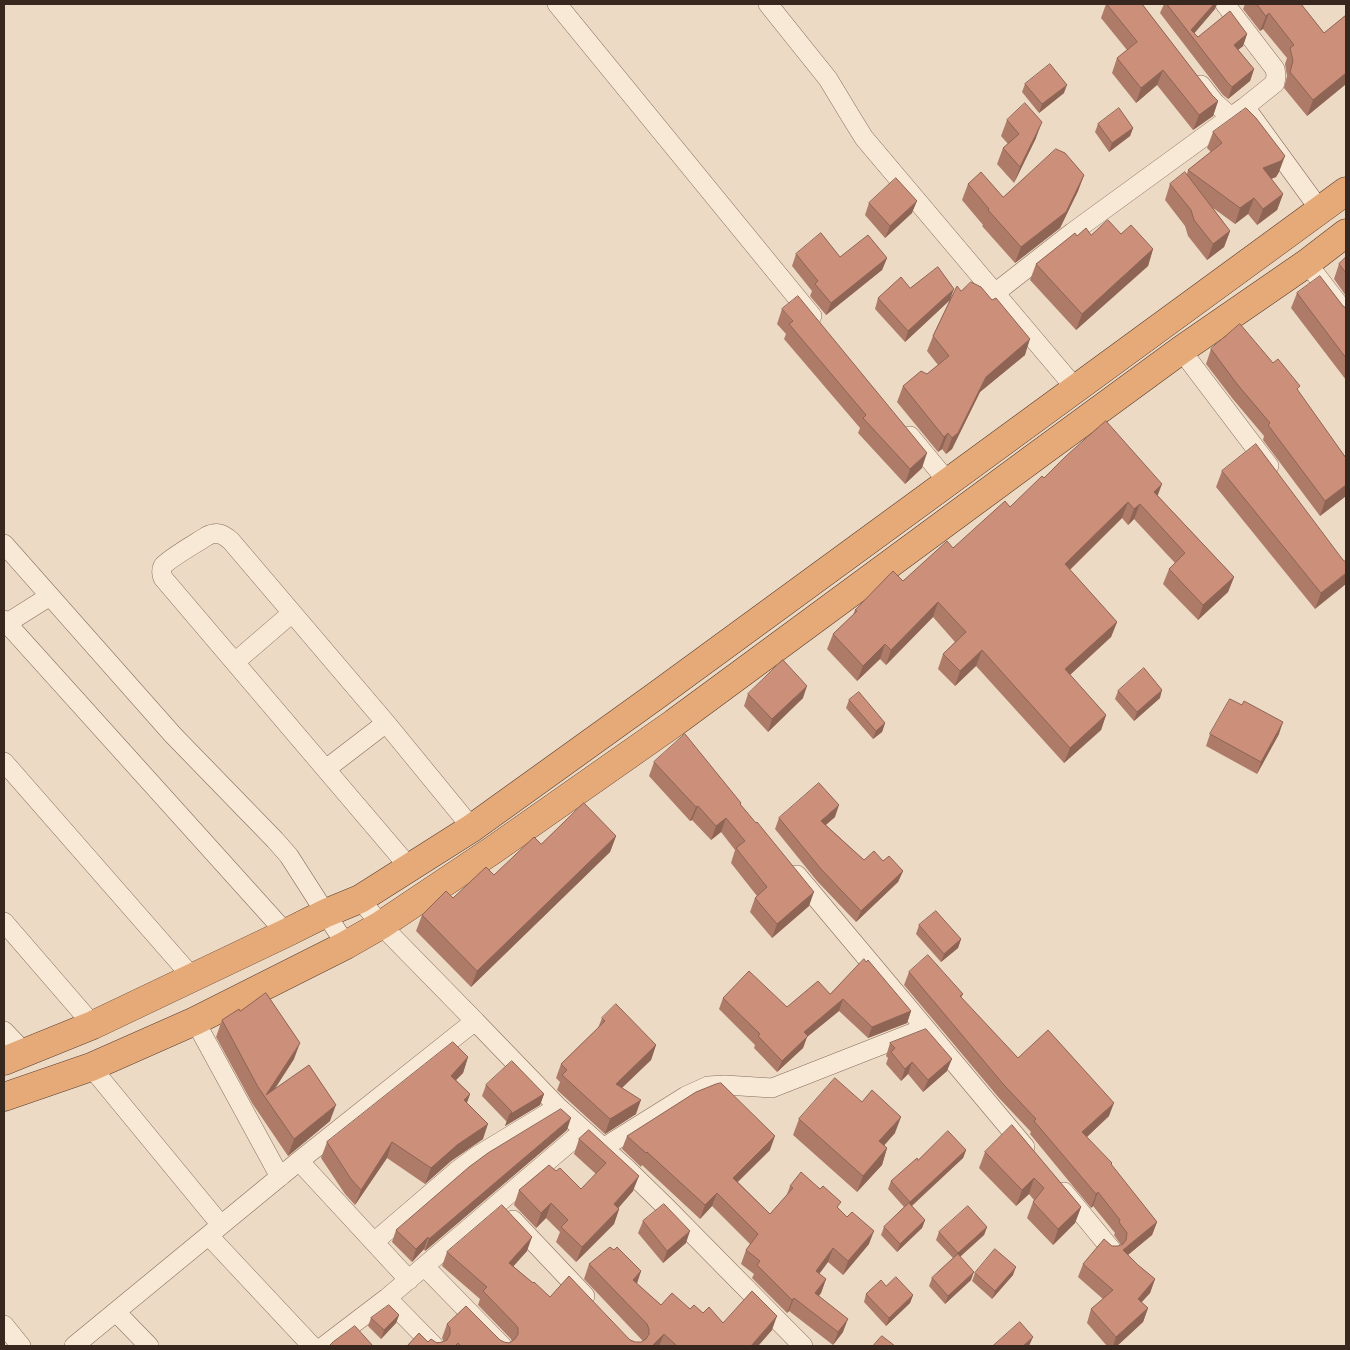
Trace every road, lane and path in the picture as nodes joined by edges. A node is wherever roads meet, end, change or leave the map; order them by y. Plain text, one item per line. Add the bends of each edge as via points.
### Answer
1 (557, 4) edge
2 (768, 4) edge
3 (1225, 4) edge
4 (1192, 72) edge
5 (1238, 112) junction
6 (1346, 191) edge
7 (1320, 210) junction
8 (1346, 233) edge
9 (1307, 262) junction
10 (995, 293) junction
11 (1346, 314) edge
12 (823, 329) edge
13 (1181, 350) junction
14 (1076, 389) junction
15 (898, 421) edge
16 (948, 482) junction
17 (1282, 483) edge
18 (4, 544) edge
19 (50, 596) junction
20 (292, 613) junction
21 (5, 623) edge
22 (236, 662) junction
23 (386, 723) junction
24 (4, 762) edge
25 (326, 769) junction
26 (472, 828) junction
27 (784, 858) edge
28 (409, 867) junction
29 (360, 899) junction
30 (326, 913) junction
31 (4, 922) edge
32 (381, 925) junction
33 (286, 933) junction
34 (346, 946) junction
35 (193, 978) junction
36 (195, 1021) junction
37 (475, 1021) junction
38 (93, 1024) junction
39 (925, 1028) junction
40 (4, 1031) edge
41 (14, 1057) edge
42 (91, 1067) junction
43 (4, 1097) edge
44 (558, 1107) junction
45 (583, 1131) junction
46 (603, 1148) junction
47 (1035, 1159) edge
48 (299, 1161) junction
49 (280, 1177) junction
50 (1054, 1181) edge
51 (498, 1205) junction
52 (215, 1231) junction
53 (374, 1242) junction
54 (1111, 1249) edge
55 (425, 1267) junction
56 (409, 1280) junction
57 (388, 1298) junction
58 (599, 1311) edge
59 (116, 1312) junction
60 (4, 1325) edge
61 (21, 1346) edge
62 (74, 1346) edge
63 (150, 1346) edge
64 (312, 1346) edge
65 (324, 1346) edge
66 (434, 1346) edge
67 (502, 1346) edge
68 (803, 1346) edge

1 - 12 street
2 - 10 street via 828,79 864,138
3 - 5 street via 1275,69 1276,76 1275,83
4 - 5 street via 1215,103
5 - 7 street
5 - 10 street
6 - 7 highway
7 - 14 highway
8 - 9 highway
9 - 11 street
9 - 13 highway
10 - 14 street
13 - 17 street
13 - 32 highway via 1039,454 680,730
14 - 16 highway
15 - 16 street
16 - 26 highway
18 - 19 street
19 - 21 street
19 - 30 street via 173,735 289,856
20 - 22 street
20 - 22 street via 230,541 218,533 207,536 164,565 163,578
20 - 23 street
21 - 33 street
22 - 25 street
23 - 25 street
23 - 26 street
24 - 35 street
25 - 28 street
26 - 28 highway
27 - 39 street
28 - 29 highway
29 - 30 highway
29 - 32 street
30 - 33 highway
30 - 34 street
31 - 38 street
32 - 34 highway
32 - 37 street
33 - 35 highway
34 - 36 highway
35 - 38 highway
36 - 42 highway
36 - 49 street
37 - 44 street
37 - 48 street
38 - 41 highway
39 - 46 street via 772,1088 708,1086 686,1096
39 - 47 street
40 - 41 street
42 - 43 highway
42 - 52 street
44 - 45 street
44 - 53 street via 477,1156
45 - 46 street
45 - 51 street
46 - 68 street
48 - 49 street
48 - 53 street
49 - 52 street
50 - 54 street
51 - 55 street
51 - 58 street
52 - 59 street
52 - 64 street
53 - 56 street
55 - 56 street
55 - 67 street
56 - 57 street
57 - 65 street
57 - 66 street
59 - 62 street
59 - 63 street
60 - 61 street

